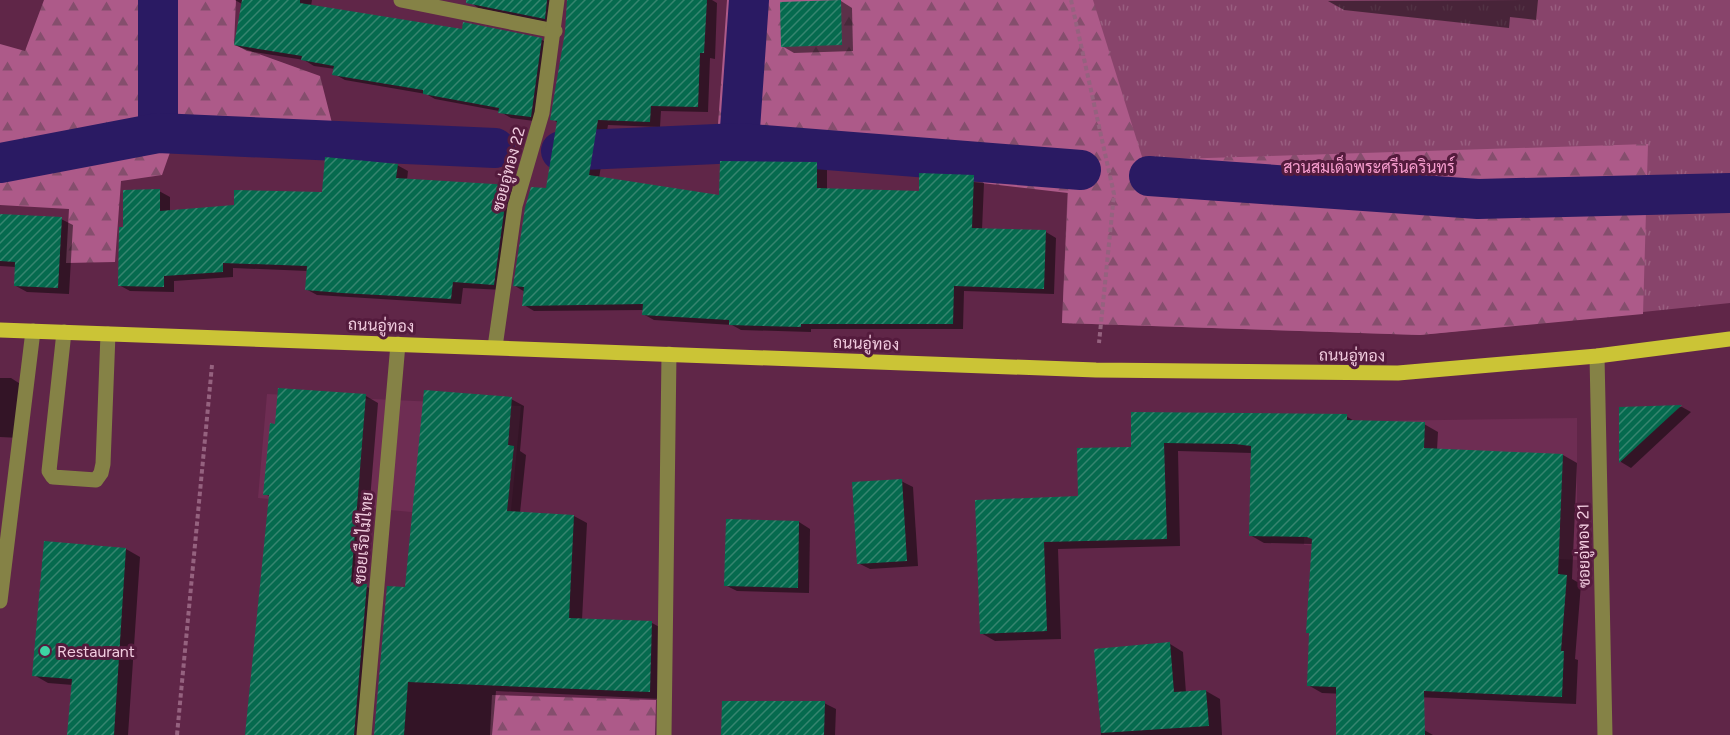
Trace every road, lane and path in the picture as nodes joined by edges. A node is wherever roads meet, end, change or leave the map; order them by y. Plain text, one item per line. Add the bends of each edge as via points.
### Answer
1 (401, 0) edge
2 (557, 0) edge
3 (1071, 0) edge
4 (555, 31) junction
5 (0, 330) edge
6 (33, 331) junction
7 (64, 332) junction
8 (108, 333) junction
9 (215, 337) junction
10 (1730, 339) edge
11 (398, 344) junction
12 (495, 347) junction
13 (669, 354) junction
14 (1597, 356) junction
15 (1096, 370) junction
16 (0, 601) edge
17 (177, 735) edge
18 (364, 735) edge
19 (664, 735) edge
20 (1605, 735) edge

1 - 4 street
2 - 4 street, ซอยอู่ทอง 22
3 - 15 path via 1114,194
4 - 12 street, ซอยอู่ทอง 22 via 542,113 515,206
5 - 6 main road, ถนนอู่ทอง
6 - 7 main road, ถนนอู่ทอง
6 - 16 street
7 - 8 main road, ถนนอู่ทอง
7 - 8 street via 50,471 53,477 96,480 103,464
8 - 9 main road, ถนนอู่ทอง
9 - 11 main road, ถนนอู่ทอง
9 - 17 path
10 - 14 main road, ถนนอู่ทอง
11 - 12 main road, ถนนอู่ทอง
11 - 18 street, ซอยเรือไม้ไทย
12 - 13 main road, ถนนอู่ทอง
13 - 15 main road, ถนนอู่ทอง
13 - 19 street
14 - 15 main road, ถนนอู่ทอง via 1398,373
14 - 20 street, ซอยอู่ทอง 21

